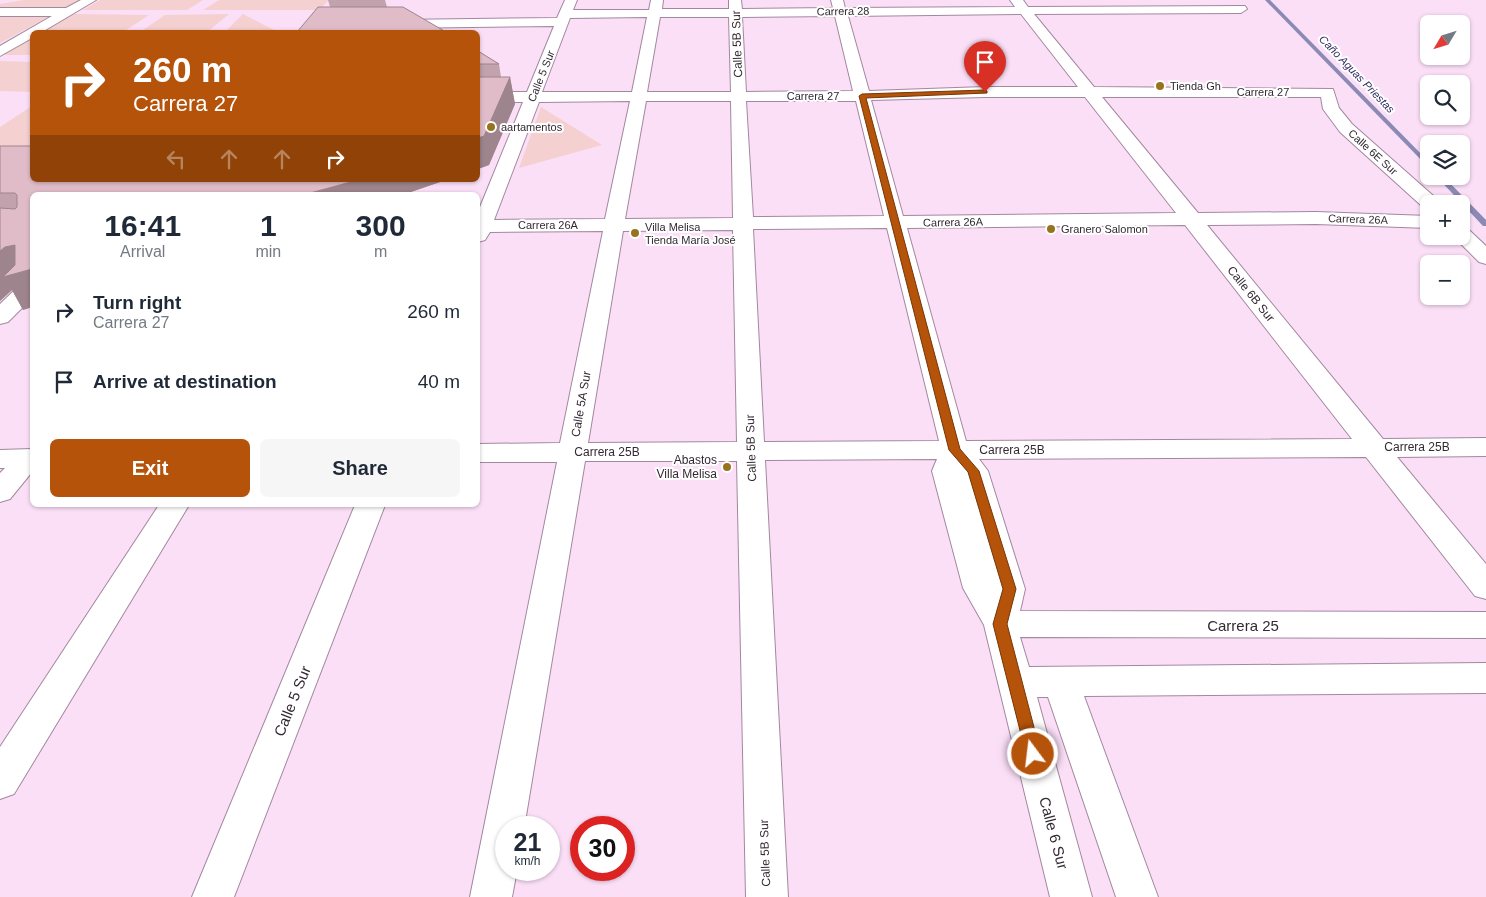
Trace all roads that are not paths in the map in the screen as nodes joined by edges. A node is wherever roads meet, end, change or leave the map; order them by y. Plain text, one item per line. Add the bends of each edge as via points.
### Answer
1 (90, 0) edge
2 (1021, 5) edge
3 (657, 6) edge
4 (736, 6) edge
5 (838, 6) edge
6 (1241, 9) dead end
7 (0, 12) edge
8 (68, 12) junction
9 (566, 12) edge
10 (380, 24) edge
11 (38, 30) edge
12 (30, 35) edge
13 (0, 52) edge
14 (1328, 92) joint
15 (1090, 93) junction
16 (739, 96) junction
17 (862, 96) junction
18 (480, 97) edge
19 (640, 97) junction
20 (533, 98) junction
21 (1420, 195) edge
22 (1191, 218) junction
23 (1420, 222) edge
24 (896, 223) junction
25 (744, 224) junction
26 (614, 225) junction
27 (480, 227) edge
28 (480, 229) edge
29 (1470, 242) edge
30 (1486, 258) edge
31 (30, 288) edge
32 (0, 317) edge
33 (1486, 447) edge
34 (1374, 448) junction
35 (955, 450) junction
36 (751, 451) junction
37 (480, 452) edge
38 (572, 452) junction
39 (30, 458) edge
40 (0, 459) edge
41 (30, 459) edge
42 (0, 492) edge
43 (173, 507) edge
44 (369, 507) edge
45 (1486, 587) edge
46 (1000, 624) junction
47 (1486, 625) edge
48 (1486, 678) edge
49 (1014, 682) junction
50 (1061, 682) junction
51 (0, 781) edge
52 (213, 897) edge
53 (490, 897) edge
54 (767, 897) edge
55 (1071, 897) edge
56 (1137, 897) edge

1 - 8 street
2 - 5 street, Carrera 28
2 - 6 street, Carrera 28
2 - 15 street, Calle 6B Sur
3 - 4 street, Carrera 28
3 - 9 street, Carrera 28
3 - 19 street, Calle 5A Sur
4 - 5 street, Carrera 28
4 - 16 street, Calle 5B Sur
5 - 17 street
7 - 8 street
8 - 11 street
9 - 10 street, Carrera 28
9 - 20 street, Calle 5 Sur
12 - 13 street
14 - 15 street, Carrera 27
14 - 21 street, Calle 6E Sur via 1331,109 1346,128
15 - 17 street, Carrera 27
15 - 22 street, Calle 6B Sur
16 - 17 street, Carrera 27
16 - 19 street, Carrera 27
16 - 25 street, Calle 5B Sur
17 - 24 street
18 - 20 street, Carrera 27
19 - 20 street, Carrera 27
19 - 26 street, Calle 5A Sur
20 - 27 street, Calle 5 Sur
22 - 23 street, Carrera 26A
22 - 24 street, Carrera 26A
22 - 34 street, Calle 6B Sur
24 - 25 street, Carrera 26A
24 - 35 street
25 - 26 street, Carrera 26A
25 - 36 street, Calle 5B Sur
26 - 28 street, Carrera 26A
26 - 38 street, Calle 5A Sur
29 - 30 street
31 - 32 street
33 - 34 street, Carrera 25B
34 - 35 street, Carrera 25B
34 - 45 street, Calle 6B Sur
35 - 36 street, Carrera 25B
35 - 46 street, Calle 6 Sur via 946,471 979,588
36 - 38 street, Carrera 25B
36 - 54 street, Calle 5B Sur
37 - 38 street, Carrera 25B
38 - 53 street, Calle 5A Sur
39 - 40 street
41 - 42 street
43 - 51 street
44 - 52 street, Calle 5 Sur
46 - 47 street, Carrera 25
46 - 49 street, Calle 6 Sur
48 - 50 street
49 - 50 street
49 - 55 street, Calle 6 Sur
50 - 56 street

